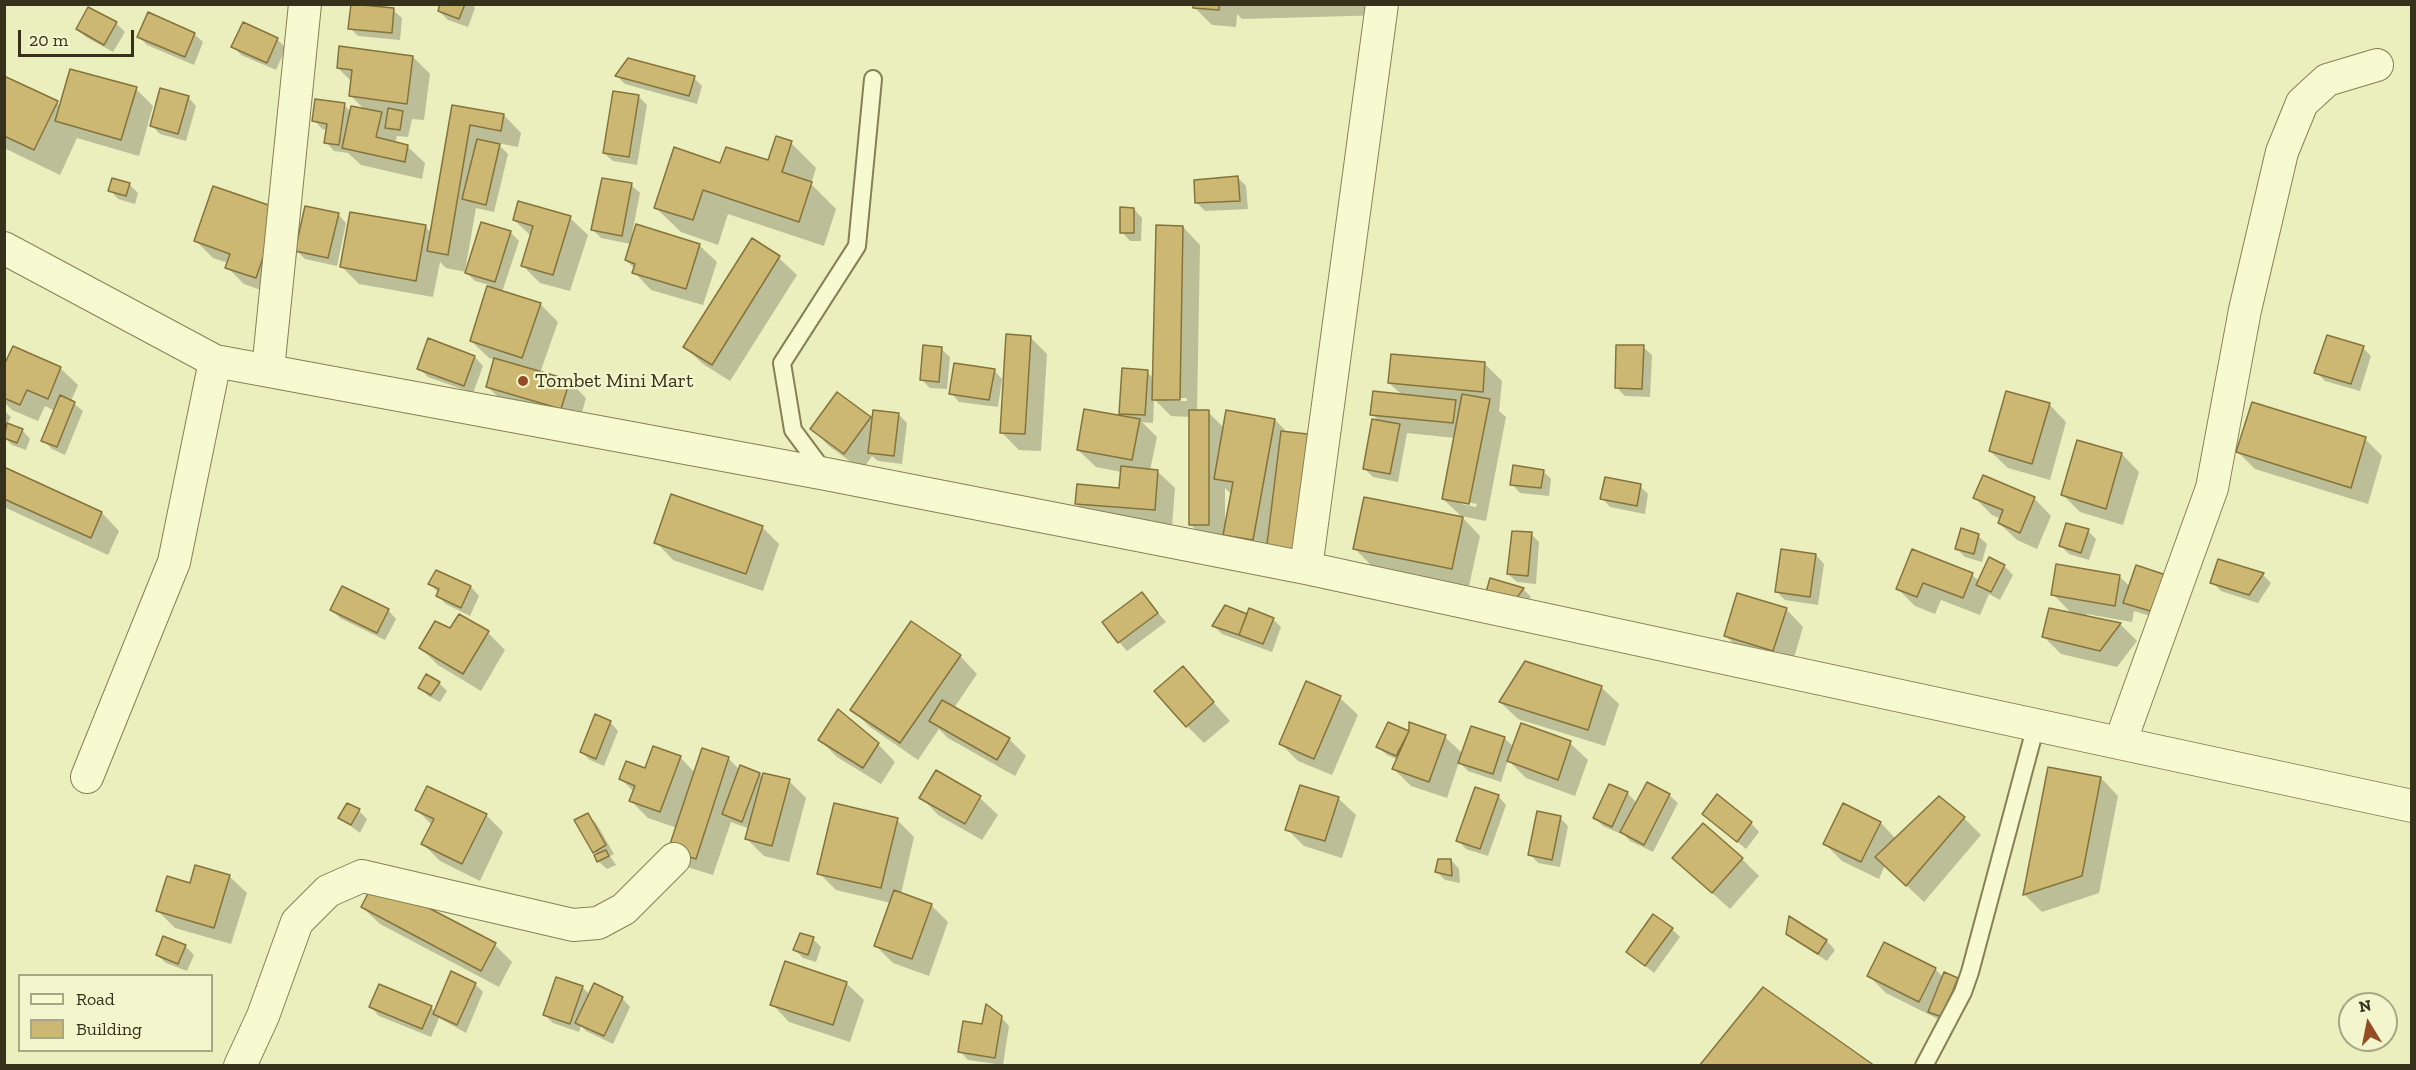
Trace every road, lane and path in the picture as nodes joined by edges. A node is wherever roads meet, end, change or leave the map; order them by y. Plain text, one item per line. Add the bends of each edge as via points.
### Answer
1 (305, 4) edge
2 (1382, 4) edge
3 (2377, 65) dead end
4 (873, 79) dead end
5 (4, 248) edge
6 (215, 361) junction
7 (268, 370) junction
8 (826, 474) junction
9 (1306, 568) junction
10 (2036, 725) junction
11 (2120, 743) junction
12 (87, 777) dead end
13 (2412, 806) edge
14 (674, 859) dead end
15 (240, 1065) edge
16 (1924, 1065) edge

1 - 7 street
2 - 9 street
3 - 11 street via 2327,80 2318,88 2302,103 2282,152 2245,310 2212,488
4 - 8 lane via 857,246 782,363 793,430
5 - 6 street
6 - 7 street
6 - 12 street via 174,562
7 - 8 street
8 - 9 street
9 - 10 street
10 - 11 street
10 - 16 lane via 1970,972
11 - 13 street
14 - 15 street via 624,909 598,923 573,925 362,876 328,891 297,922 263,1016

